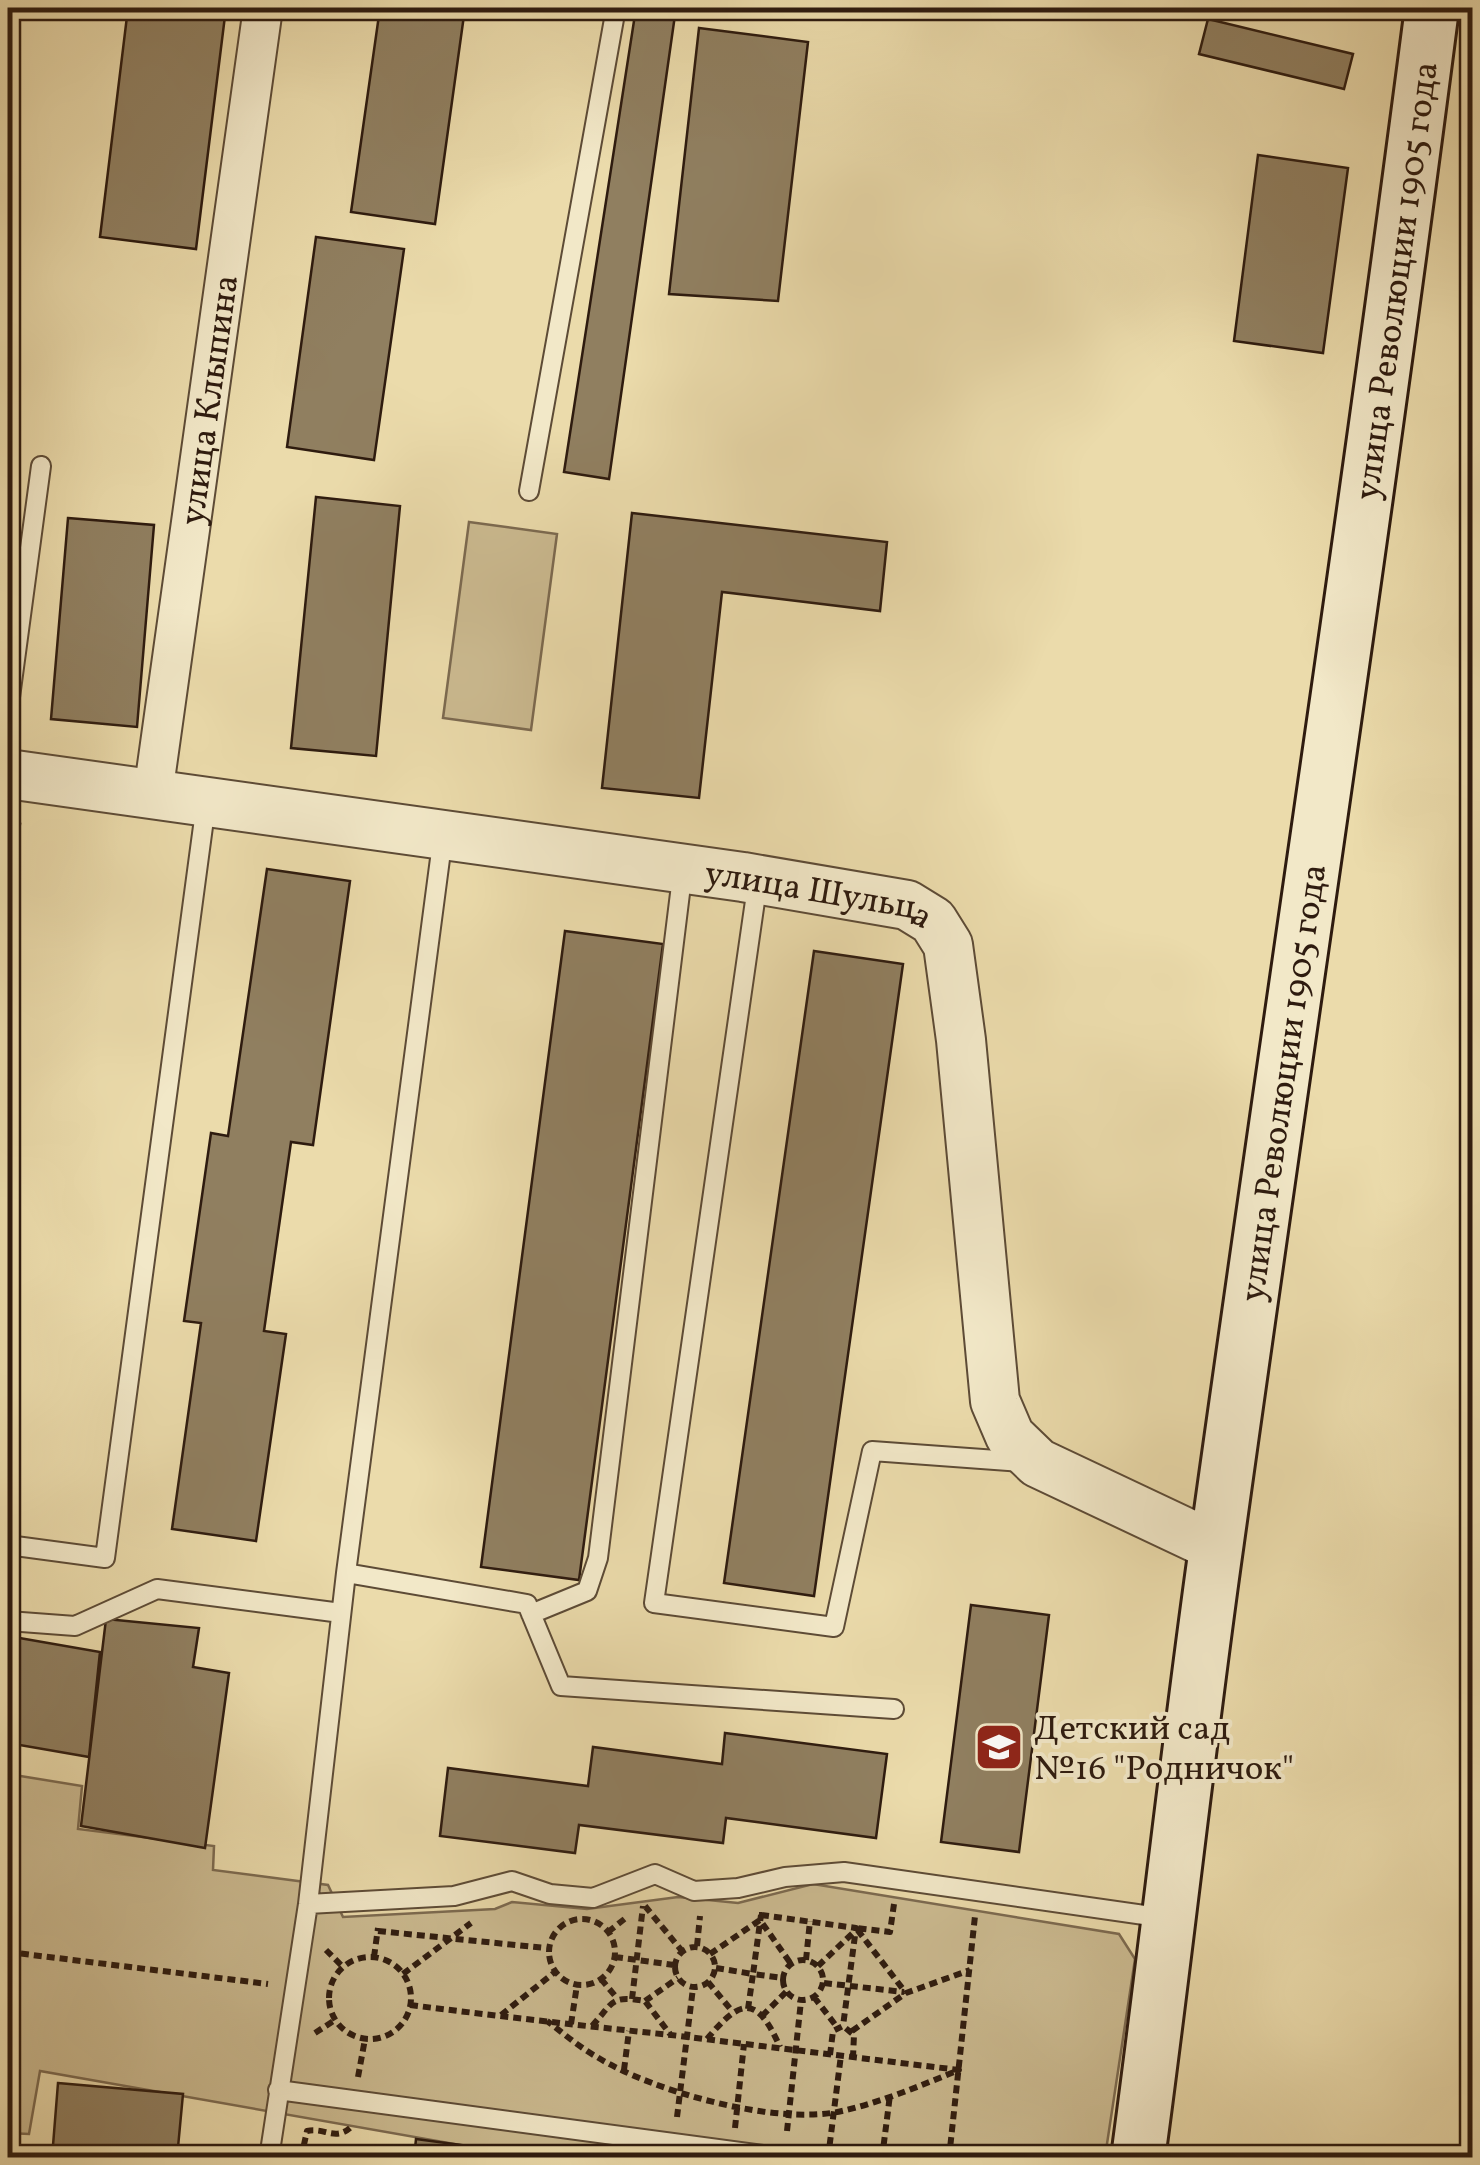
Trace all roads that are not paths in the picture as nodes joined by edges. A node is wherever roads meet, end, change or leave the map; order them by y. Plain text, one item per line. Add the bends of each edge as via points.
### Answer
1 (263, 8) edge
2 (616, 8) edge
3 (1432, 8) edge
4 (41, 466) dead end
5 (528, 491) dead end
6 (8, 712) edge
7 (8, 774) edge
8 (153, 794) junction
9 (206, 801) junction
10 (444, 835) junction
11 (683, 868) junction
12 (758, 880) junction
13 (1038, 1463) junction
14 (8, 1545) edge
15 (1216, 1548) junction
16 (346, 1573) junction
17 (341, 1614) junction
18 (532, 1614) junction
19 (8, 1621) edge
20 (894, 1710) dead end
21 (308, 1904) junction
22 (1171, 1918) junction
23 (278, 2090) junction
24 (785, 2157) edge
25 (269, 2158) edge
26 (1138, 2158) edge

1 - 8 street, улица Клыпина
2 - 5 lane
3 - 15 main road, улица Революции 1905 года
4 - 6 lane
7 - 8 street, улица Шульца
8 - 9 street, улица Шульца
9 - 10 street, улица Шульца
9 - 14 lane via 105,1558
10 - 11 street, улица Шульца
10 - 16 lane
11 - 12 street, улица Шульца
11 - 18 lane via 598,1558 587,1591
12 - 13 street, улица Шульца via 907,905 933,921 948,945 995,1401 1010,1436
12 - 13 lane via 654,1602 834,1627 872,1451
13 - 15 street, улица Шульца
15 - 22 main road, улица Революции 1905 года
16 - 17 lane
16 - 18 lane via 528,1604
17 - 19 lane via 157,1589 76,1626
17 - 21 lane
18 - 20 lane via 561,1686
21 - 22 lane via 454,1896 512,1881 593,1898 655,1874 694,1891 844,1872
21 - 23 lane
22 - 26 main road, улица Революции 1905 года
23 - 24 lane
23 - 25 lane

